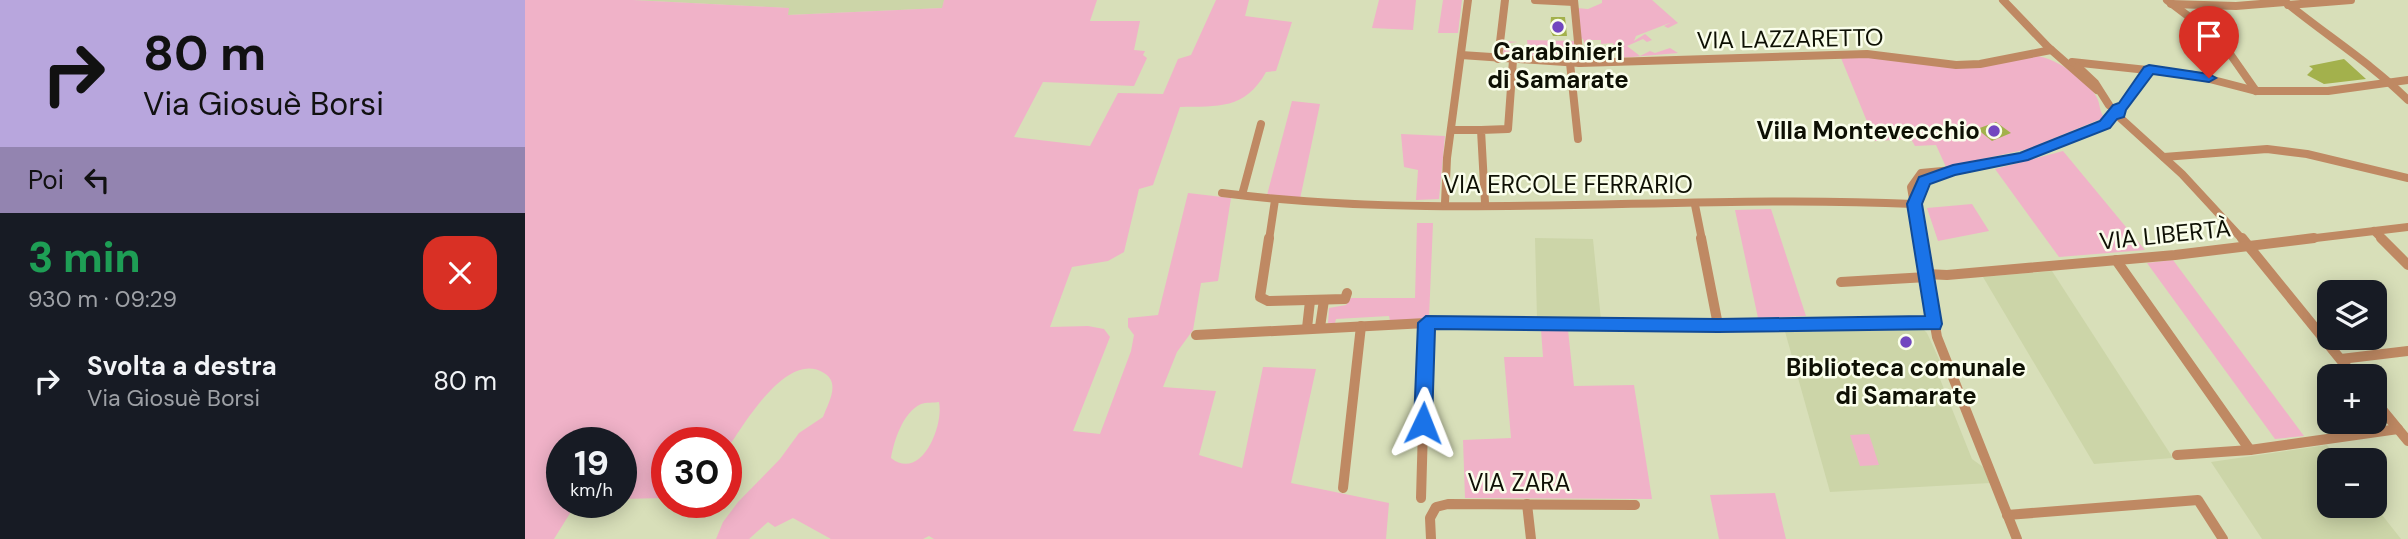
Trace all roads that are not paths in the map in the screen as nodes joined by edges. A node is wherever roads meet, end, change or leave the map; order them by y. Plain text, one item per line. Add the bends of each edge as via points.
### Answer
1 (1468, 0) edge
2 (1505, 0) edge
3 (1535, 0) edge
4 (2003, 0) edge
5 (2351, 0) edge
6 (1574, 1) edge
7 (2169, 2) edge
8 (2285, 2) edge
9 (2055, 53) junction
10 (1461, 55) junction
11 (1499, 59) junction
12 (1513, 60) junction
13 (2071, 62) junction
14 (1570, 63) junction
15 (1580, 63) junction
16 (2096, 64) junction
17 (2149, 69) junction
18 (2082, 74) junction
19 (2408, 80) edge
20 (2388, 83) junction
21 (2256, 91) junction
22 (2408, 100) edge
23 (2116, 113) junction
24 (1261, 124) dead end
25 (1451, 130) junction
26 (1481, 130) junction
27 (1578, 139) dead end
28 (2164, 157) junction
29 (2408, 178) edge
30 (1222, 193) dead end
31 (1242, 195) junction
32 (1275, 200) junction
33 (1445, 203) junction
34 (1485, 203) junction
35 (1914, 204) junction
36 (1695, 205) junction
37 (2408, 227) edge
38 (2374, 231) junction
39 (2246, 246) junction
40 (2116, 260) junction
41 (2408, 265) edge
42 (1926, 275) junction
43 (1841, 282) dead end
44 (1347, 293) dead end
45 (1324, 300) junction
46 (1310, 301) junction
47 (1426, 323) junction
48 (1934, 324) junction
49 (1718, 325) junction
50 (1361, 326) junction
51 (1320, 327) junction
52 (1307, 328) junction
53 (1196, 335) dead end
54 (2408, 351) edge
55 (2341, 359) junction
56 (2345, 364) edge
57 (2387, 416) edge
58 (2397, 429) junction
59 (2408, 441) edge
60 (2251, 450) junction
61 (2177, 455) dead end
62 (1343, 488) dead end
63 (1421, 498) dead end
64 (1527, 504) junction
65 (1635, 505) dead end
66 (2007, 515) junction
67 (1431, 539) edge
68 (1531, 539) edge
69 (2017, 539) edge
70 (2223, 539) edge

1 - 10 street
2 - 11 street
3 - 6 street
4 - 9 street
5 - 8 street
6 - 15 street
7 - 8 street via 2236,6
7 - 21 street via 2221,41
8 - 20 street
9 - 13 street
9 - 15 street, VIA LAZZARETTO via 1968,65 1867,54
9 - 18 street
10 - 11 street, VIA LAZZARETTO
10 - 25 street
11 - 12 street, VIA LAZZARETTO
12 - 14 street, VIA LAZZARETTO
12 - 26 street via 1508,129
13 - 16 street
13 - 18 street
14 - 15 street, VIA LAZZARETTO
14 - 27 street
16 - 17 street
16 - 18 street
17 - 21 street
17 - 23 street
18 - 23 street via 2095,83 2109,105 2105,109
19 - 20 street
20 - 21 street via 2328,91
20 - 22 street
23 - 28 street
23 - 35 street via 2105,125 2023,157 1953,170 1924,181
24 - 31 street
25 - 26 street
25 - 33 street
26 - 34 street
28 - 29 street via 2267,149
28 - 39 street
30 - 31 street, VIA ERCOLE FERRARIO
31 - 32 street, VIA ERCOLE FERRARIO
32 - 33 street, VIA ERCOLE FERRARIO
32 - 46 street via 1260,297
33 - 34 street, VIA ERCOLE FERRARIO
34 - 36 street, VIA ERCOLE FERRARIO
35 - 36 street, VIA ERCOLE FERRARIO
35 - 42 street
36 - 49 street
37 - 38 street, VIA LIBERTÀ
38 - 39 street, VIA LIBERTÀ
38 - 41 street
39 - 40 street, VIA LIBERTÀ
39 - 55 street
40 - 42 street, VIA LIBERTÀ
40 - 60 street
42 - 43 street, VIA LIBERTÀ
42 - 48 street
44 - 45 street via 1345,299
45 - 46 street
45 - 51 street
46 - 52 street
47 - 49 street
47 - 50 street
47 - 63 street
48 - 49 street
48 - 66 street
50 - 51 street
50 - 62 street
51 - 52 street
52 - 53 street
54 - 55 street
55 - 56 street
57 - 58 street
58 - 59 street
58 - 60 street
60 - 61 street
64 - 65 street, VIA ZARA
64 - 67 street, VIA ZARA via 1441,505 1430,518
64 - 68 street
66 - 69 street
66 - 70 street via 2198,500

